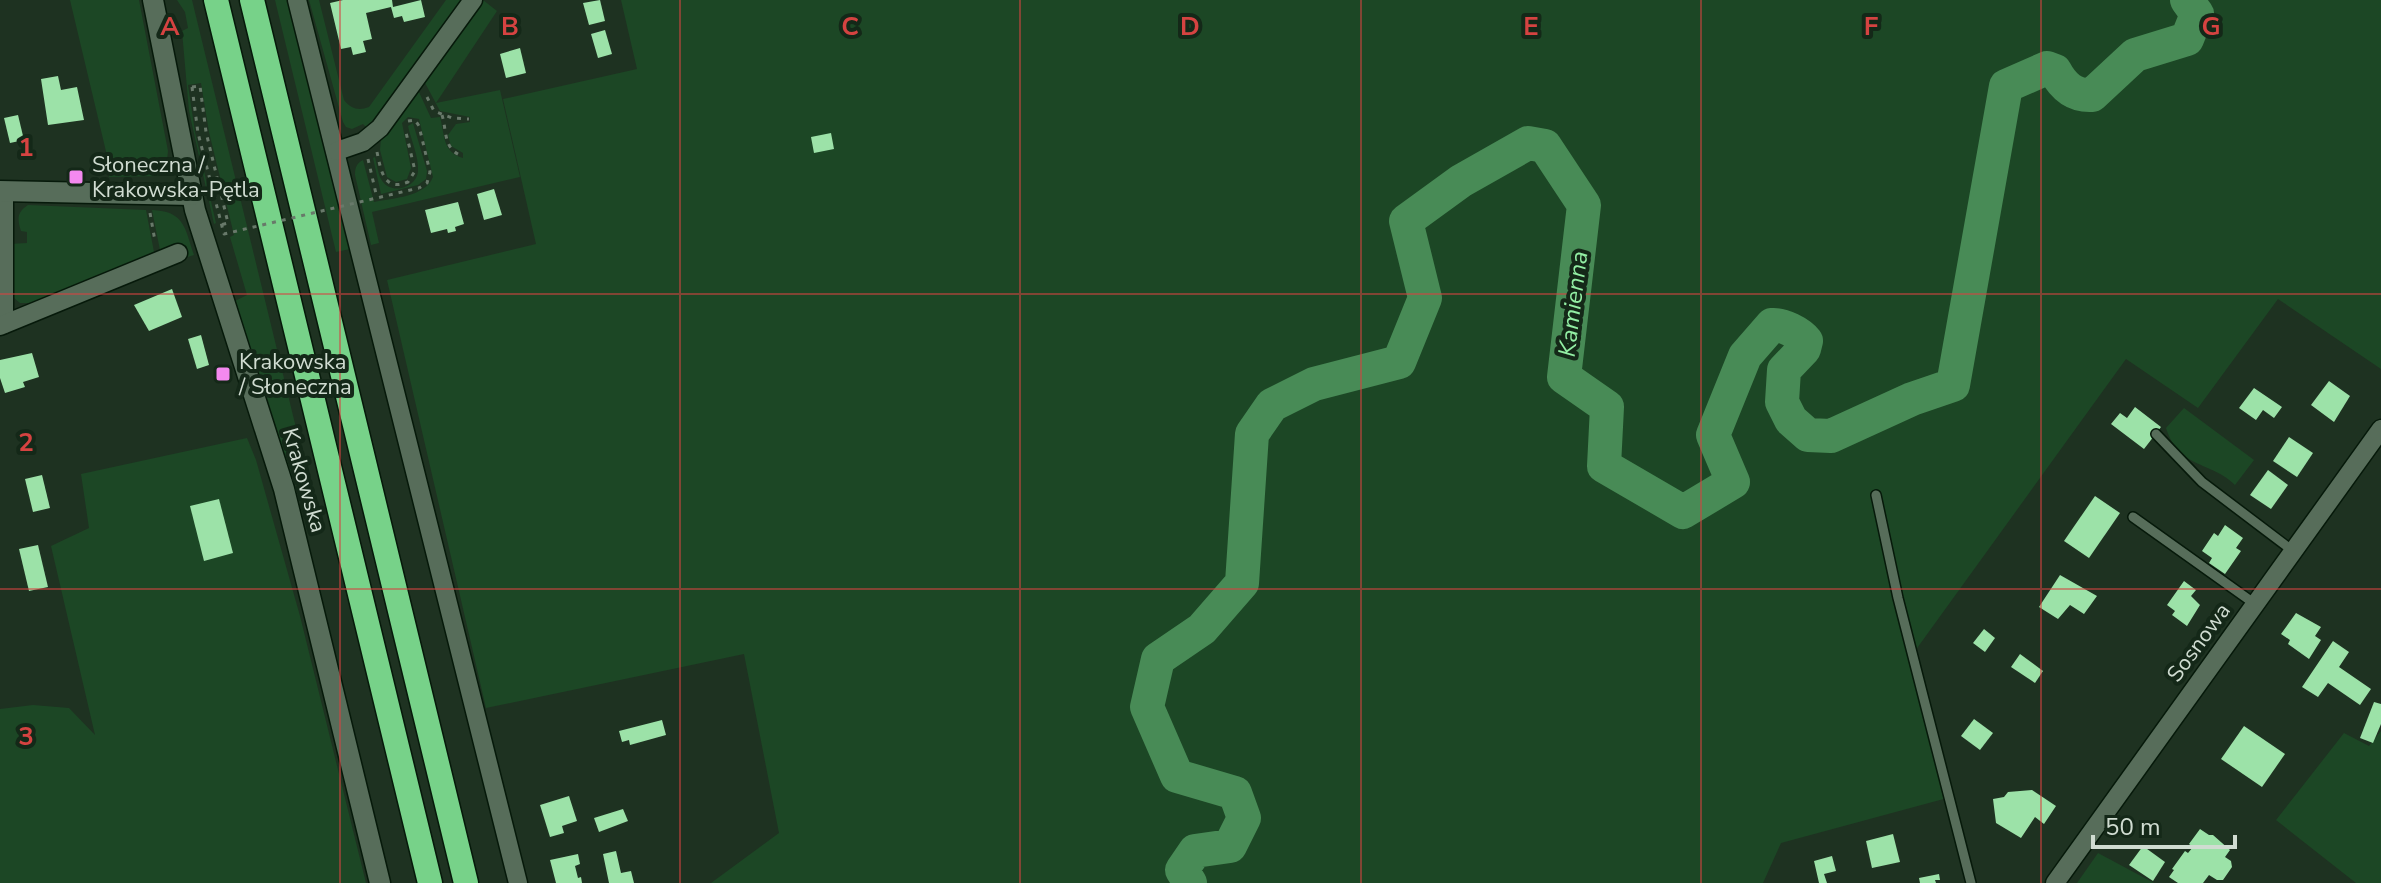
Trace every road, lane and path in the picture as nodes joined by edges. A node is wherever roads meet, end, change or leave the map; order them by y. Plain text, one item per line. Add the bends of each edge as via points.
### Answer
1 (153, 0) edge
2 (216, 0) edge
3 (252, 0) edge
4 (297, 0) edge
5 (473, 0) edge
6 (417, 78) junction
7 (442, 115) junction
8 (469, 119) dead end
9 (370, 138) junction
10 (337, 151) junction
11 (462, 156) dead end
12 (368, 159) dead end
13 (2, 191) edge
14 (191, 195) junction
15 (377, 198) junction
16 (149, 207) dead end
17 (212, 227) dead end
18 (178, 253) dead end
19 (159, 261) junction
20 (2, 325) edge
21 (2381, 429) edge
22 (2156, 434) dead end
23 (1876, 495) dead end
24 (2133, 517) dead end
25 (2293, 551) junction
26 (2255, 604) junction
27 (380, 883) edge
28 (430, 883) edge
29 (466, 883) edge
30 (518, 883) edge
31 (1971, 883) edge
32 (2055, 883) edge

1 - 14 street, Krakowska
2 - 28 highway
3 - 29 highway
4 - 10 street
5 - 6 street
6 - 7 path via 434,111
6 - 9 street
7 - 8 path
7 - 11 path via 448,146
9 - 10 street
9 - 15 path, bridge via 385,179 406,184 415,168 405,126 415,120 430,179 419,188
10 - 30 street
12 - 15 path
13 - 14 street
13 - 20 street
14 - 27 street, Krakowska via 284,489
15 - 17 path, bridge via 224,234 198,133 192,87 200,86 228,223
16 - 19 path
18 - 19 street
19 - 20 street
21 - 25 street, Sosnowa
22 - 25 lane via 2202,482
23 - 31 lane
24 - 26 lane
25 - 26 street, Sosnowa
26 - 32 street, Sosnowa

